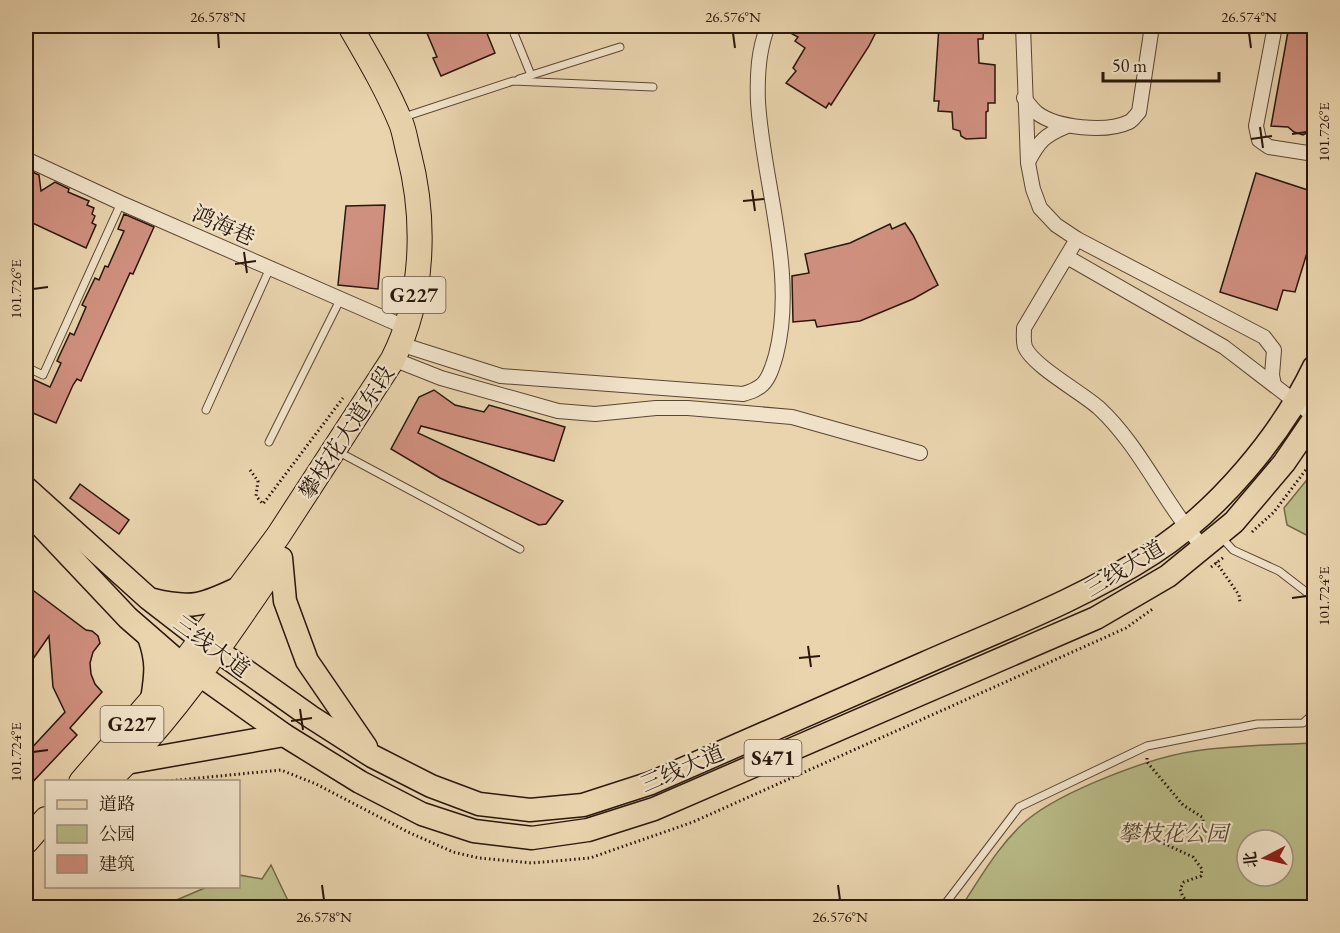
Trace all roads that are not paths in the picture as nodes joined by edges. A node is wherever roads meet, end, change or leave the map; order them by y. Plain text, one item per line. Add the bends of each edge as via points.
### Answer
1 (511, 26) edge
2 (768, 26) edge
3 (1023, 26) edge
4 (1152, 26) edge
5 (1275, 26) edge
6 (357, 27) edge
7 (620, 47) dead end
8 (531, 75) junction
9 (513, 81) junction
10 (654, 87) dead end
11 (1024, 99) junction
12 (404, 117) junction
13 (1067, 126) junction
14 (1314, 153) edge
15 (26, 159) edge
16 (1028, 162) junction
17 (121, 203) junction
18 (1077, 239) junction
19 (1067, 257) junction
20 (270, 268) junction
21 (340, 300) junction
22 (403, 349) junction
23 (26, 367) edge
24 (1314, 367) edge
25 (1274, 385) junction
26 (1295, 401) junction
27 (206, 410) dead end
28 (1314, 418) edge
29 (269, 442) dead end
30 (340, 452) junction
31 (920, 453) dead end
32 (26, 488) edge
33 (37, 513) edge
34 (1185, 528) junction
35 (520, 549) dead end
36 (1218, 549) junction
37 (281, 558) junction
38 (241, 587) junction
39 (148, 598) junction
40 (1314, 598) edge
41 (149, 637) junction
42 (209, 645) junction
43 (191, 670) junction
44 (152, 700) junction
45 (1314, 713) edge
46 (284, 735) junction
47 (372, 756) junction
48 (126, 763) junction
49 (83, 780) edge
50 (109, 780) edge
51 (45, 820) edge
52 (45, 841) edge
53 (26, 842) edge
54 (26, 860) edge
55 (942, 908) edge

1 - 8 lane
2 - 22 street via 758,66 758,105 783,297 781,337 765,383 743,394 501,376
3 - 11 street
4 - 13 street via 1139,112 1130,122 1103,128
5 - 14 street via 1256,126 1259,140 1269,147
6 - 12 highway, 攀枝花大道东段 / G227
7 - 8 lane
8 - 9 lane
9 - 10 lane
9 - 12 lane
11 - 13 street via 1035,112
11 - 16 street
12 - 22 highway, 攀枝花大道东段 / G227 via 419,226 417,278
13 - 16 street via 1049,133 1037,144
15 - 17 street, 鸿海巷 via 49,174
16 - 18 street via 1040,208
17 - 20 street, 鸿海巷
17 - 23 lane via 44,375
18 - 19 street
18 - 25 street via 1264,337 1274,350
19 - 25 street via 1224,347
19 - 34 street via 1024,328 1024,345 1031,357 1109,417
20 - 21 street, 鸿海巷
20 - 27 lane
21 - 22 street, 鸿海巷
21 - 29 lane
22 - 30 highway, 攀枝花大道东段 / G227
22 - 31 street via 464,385 558,411 595,414 688,408 792,417
24 - 26 main road, 三线大道 / S471
25 - 26 street
26 - 28 street
26 - 34 main road, 三线大道 / S471 via 1265,445 1217,502
28 - 36 main road, 三线大道 / S471 via 1284,463 1234,522
30 - 35 lane
30 - 37 highway, 攀枝花大道东段 / G227
30 - 38 highway, 攀枝花大道东段 / G227
32 - 33 main road, 三线大道
33 - 39 main road, 三线大道
33 - 41 main road, 三线大道
34 - 36 street
34 - 47 main road, 三线大道 / S471 via 1155,552 1085,593 651,783 583,805 530,810 479,804 431,786
36 - 40 lane via 1279,571
36 - 46 main road, 三线大道 / S471 via 1096,618 654,809 588,830 532,838 474,831 422,814 360,782
37 - 42 highway, 攀枝花大道东段 / G227
37 - 47 main road via 285,601 306,661
38 - 39 main road via 191,606
38 - 42 highway, 攀枝花大道东段 / G227
39 - 42 main road, 三线大道
41 - 43 main road, 三线大道
41 - 44 main road via 156,657
42 - 43 highway, 攀枝花大道东段 / G227
42 - 47 main road, 三线大道 / S471
43 - 44 highway, 攀枝花大道东段 / G227
43 - 46 main road, 三线大道 / S471
43 - 48 highway, 攀枝花大道东段 / G227
44 - 49 highway, 攀枝花大道东段 / G227
45 - 55 lane via 1303,723 1257,724 1147,746 1019,807
46 - 48 main road
48 - 50 highway, 攀枝花大道东段 / G227
51 - 53 highway
52 - 54 highway

